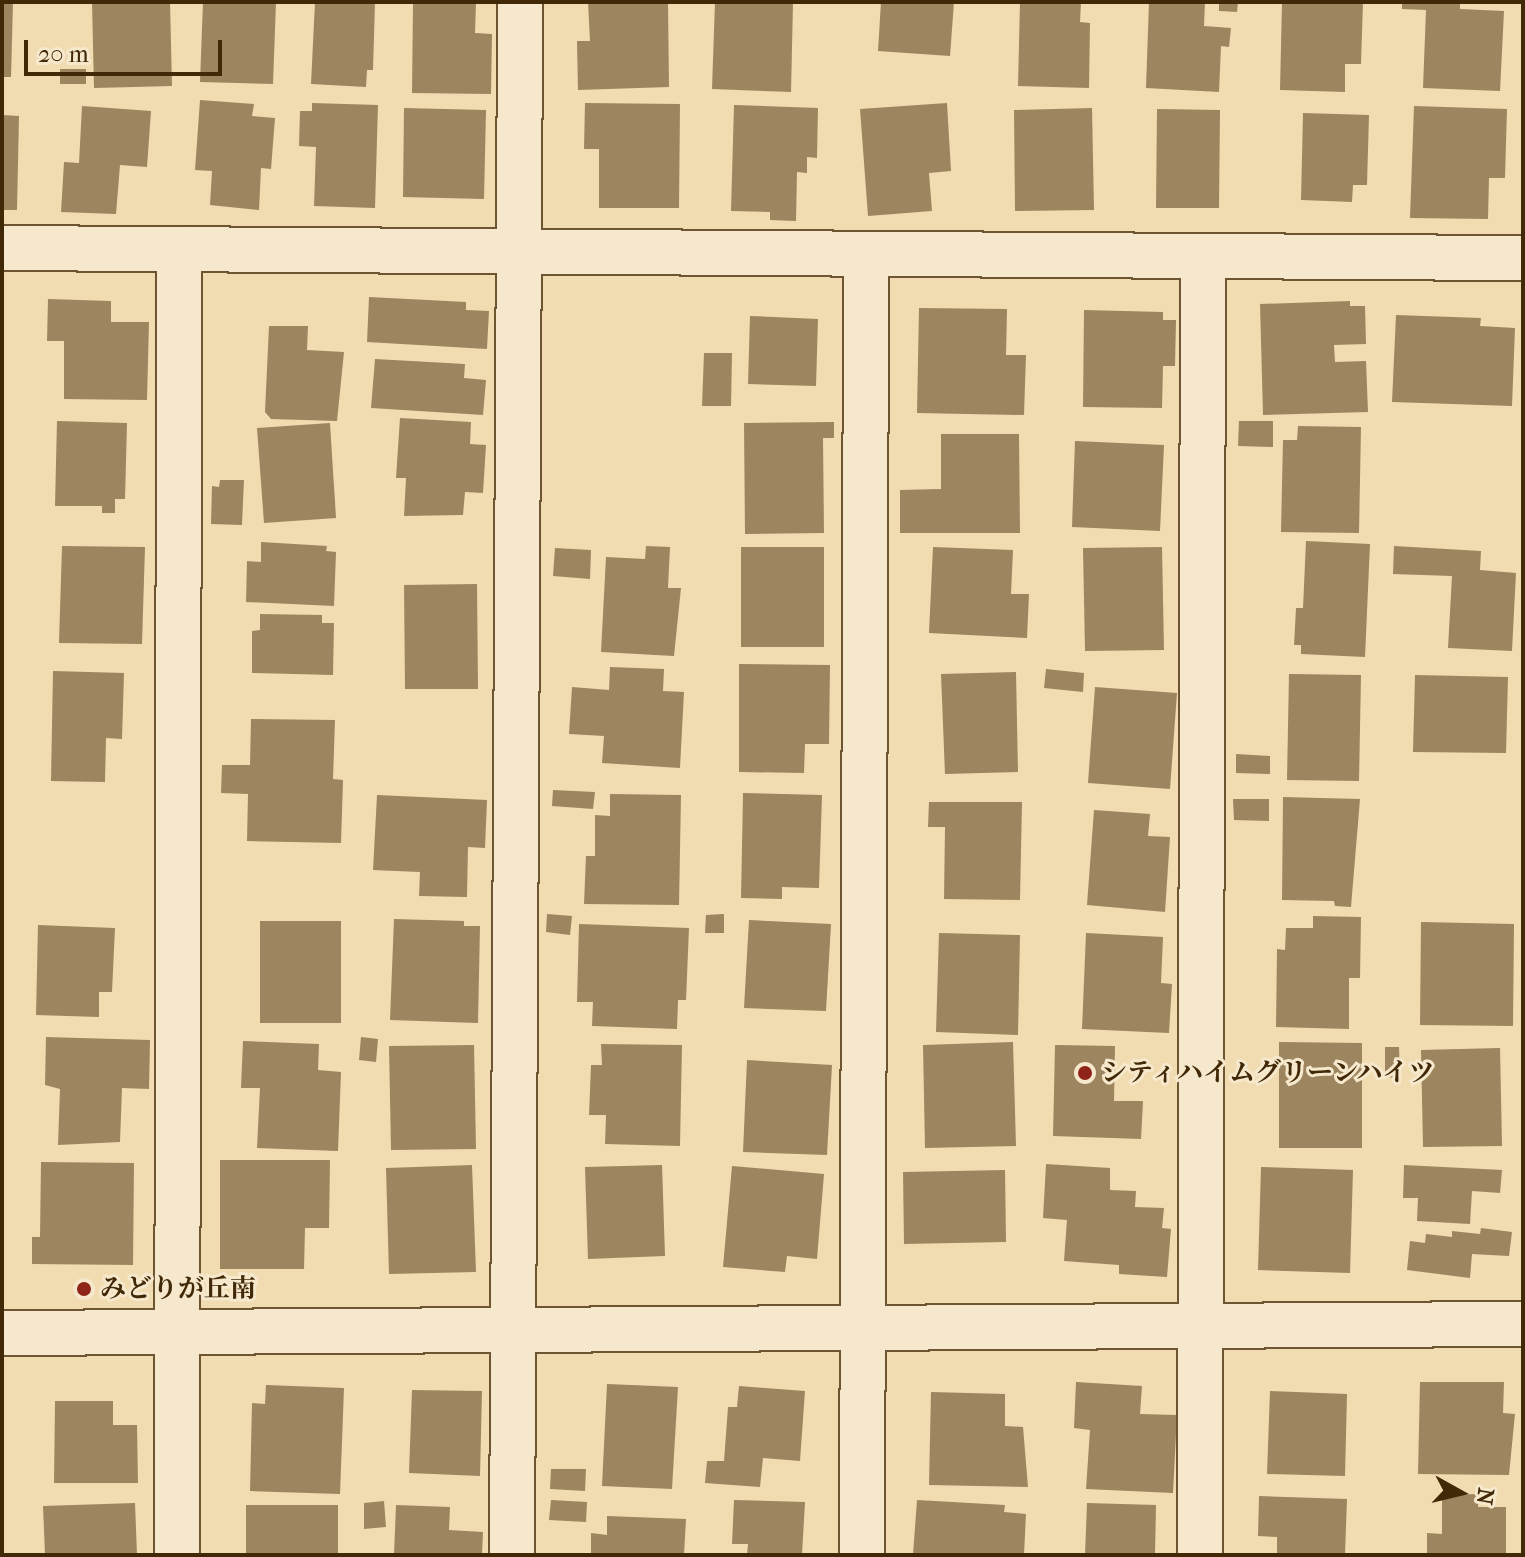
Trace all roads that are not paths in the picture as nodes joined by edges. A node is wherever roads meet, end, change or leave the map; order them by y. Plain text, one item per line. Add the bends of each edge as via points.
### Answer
1 (520, 2) edge
2 (2, 248) edge
3 (179, 249) junction
4 (520, 252) junction
5 (866, 254) junction
6 (1203, 256) junction
7 (1523, 258) edge
8 (1523, 1324) edge
9 (1200, 1326) junction
10 (862, 1328) junction
11 (514, 1330) junction
12 (178, 1332) junction
13 (2, 1333) edge
14 (177, 1555) edge
15 (512, 1555) edge
16 (862, 1555) edge
17 (1200, 1555) edge

1 - 4 street
2 - 3 street
3 - 4 street
3 - 12 street
4 - 5 street
4 - 11 street
5 - 6 street
5 - 10 street
6 - 7 street
6 - 9 street
8 - 9 street
9 - 10 street
9 - 17 street
10 - 11 street
10 - 16 street
11 - 12 street
11 - 15 street
12 - 13 street
12 - 14 street

